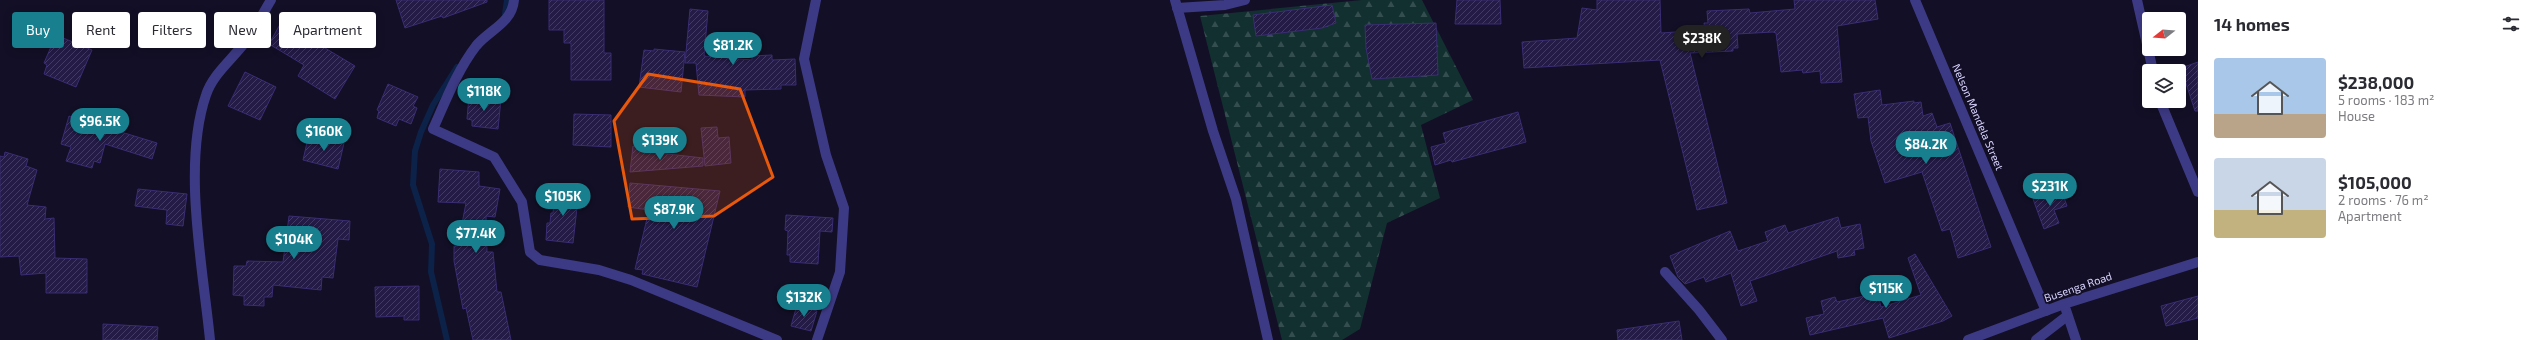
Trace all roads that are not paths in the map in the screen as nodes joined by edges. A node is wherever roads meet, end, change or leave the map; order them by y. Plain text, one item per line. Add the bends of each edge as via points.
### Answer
1 (271, 0) edge
2 (514, 0) edge
3 (816, 0) edge
4 (1245, 0) edge
5 (1915, 0) edge
6 (2137, 0) edge
7 (1176, 4) edge
8 (2151, 64) edge
9 (2163, 108) edge
10 (2198, 192) edge
11 (2198, 262) edge
12 (1665, 272) dead end
13 (2064, 304) junction
14 (2046, 311) junction
15 (2067, 316) junction
16 (210, 340) edge
17 (778, 340) edge
18 (817, 340) edge
19 (1268, 340) edge
20 (1722, 340) edge
21 (1968, 340) edge
22 (2036, 340) edge
23 (2076, 340) edge

1 - 16 street via 242,46 218,73 206,94 200,120 196,164 196,215
2 - 17 street via 514,7 504,23 477,45 459,71 433,129 494,157 522,202 530,252 540,260 599,270 631,280
3 - 18 street via 804,59 826,154 844,208 840,272
4 - 7 street via 1225,5
5 - 14 street, Nelson Mandela Street
6 - 8 street
7 - 19 street via 1236,199
9 - 10 street
11 - 13 street, Busenga Road
12 - 20 street
13 - 14 street, Busenga Road
13 - 15 street
14 - 21 street, Busenga Road
15 - 22 street
15 - 23 street

